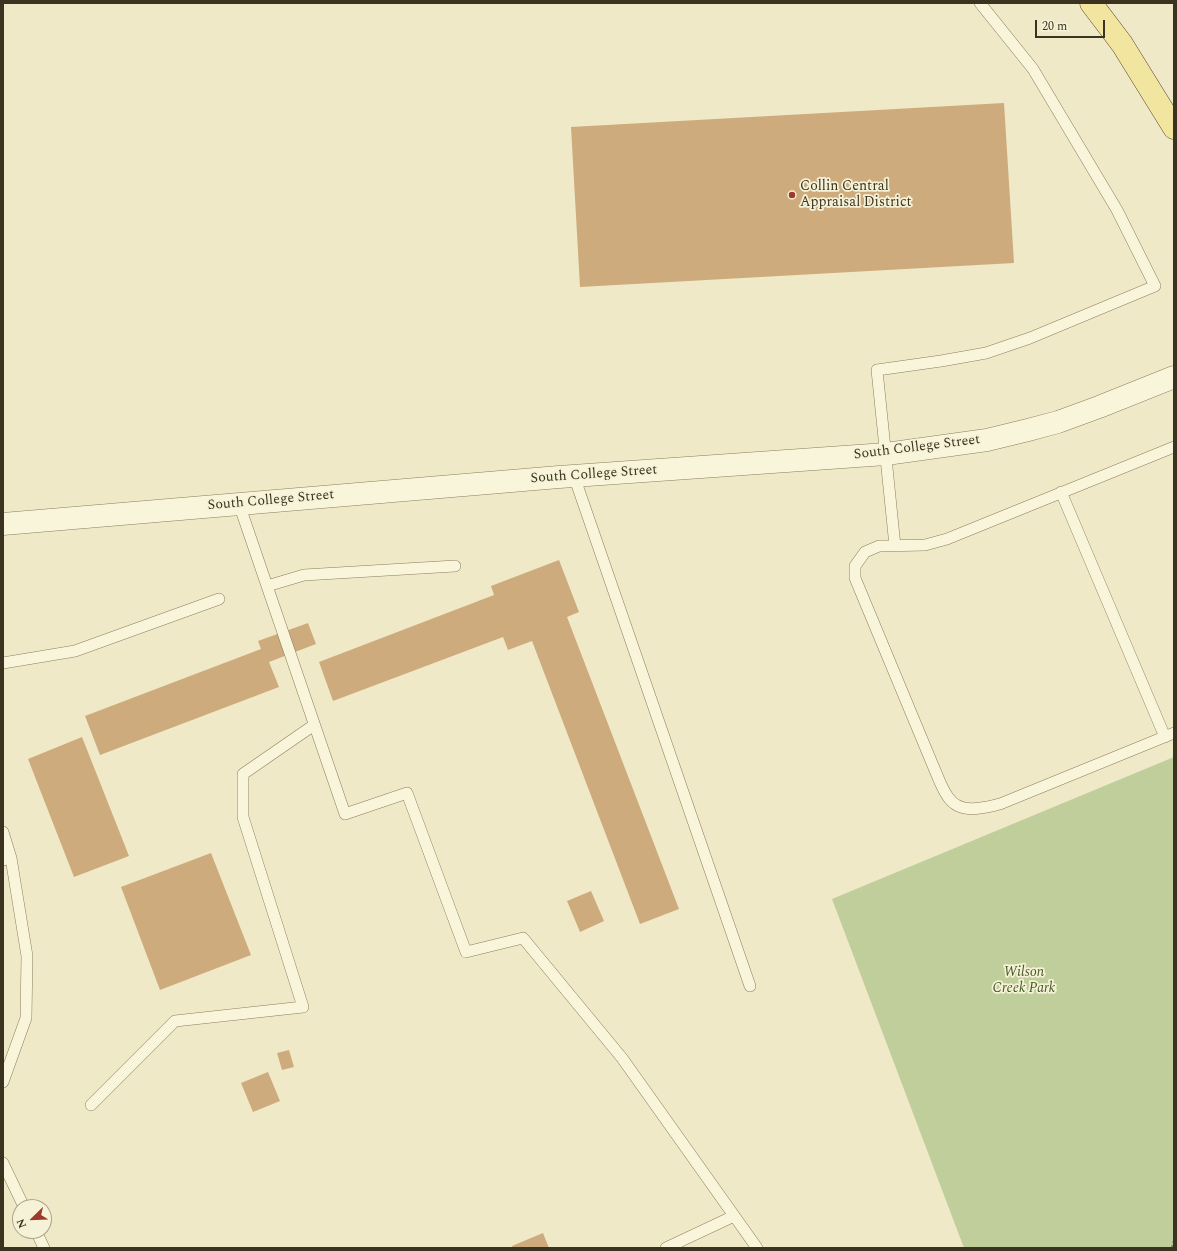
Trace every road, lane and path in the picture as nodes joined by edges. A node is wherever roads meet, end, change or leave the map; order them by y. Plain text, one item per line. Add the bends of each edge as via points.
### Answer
1 (980, 3) edge
2 (1091, 3) edge
3 (1174, 128) edge
4 (1174, 377) edge
5 (1174, 447) edge
6 (886, 454) junction
7 (574, 476) junction
8 (1061, 492) junction
9 (239, 504) junction
10 (3, 524) edge
11 (896, 546) junction
12 (455, 566) dead end
13 (267, 586) junction
14 (219, 599) dead end
15 (3, 663) edge
16 (314, 725) junction
17 (1169, 735) edge
18 (3, 832) edge
19 (7, 859) edge
20 (750, 986) dead end
21 (3, 1082) edge
22 (91, 1105) dead end
23 (3, 1163) edge
24 (20, 1199) edge
25 (734, 1216) junction
26 (1174, 1241) edge
27 (666, 1248) edge
28 (757, 1248) edge
29 (1172, 1248) edge

1 - 6 lane via 1033,69 1117,210 1155,286 1030,338 986,352 877,370
2 - 3 main road via 1122,44
4 - 6 street, South College Street via 1058,422 987,440
5 - 8 lane
6 - 7 street, South College Street
6 - 11 lane
7 - 9 street, South College Street
7 - 20 lane
8 - 11 lane via 947,539 926,545
8 - 17 lane
9 - 10 street, South College Street
9 - 13 lane
11 - 17 lane via 879,546 864,552 855,566 855,578 934,768 948,797 957,806 969,809 1000,804
12 - 13 lane via 304,574
13 - 16 lane
14 - 15 lane via 75,650
16 - 22 lane via 243,774 243,817 303,1007 175,1021
16 - 25 lane via 345,814 407,792 466,952 523,938 622,1058
18 - 19 lane
19 - 21 lane via 27,956 26,1018
23 - 24 lane
25 - 27 lane
25 - 28 lane
26 - 29 path

